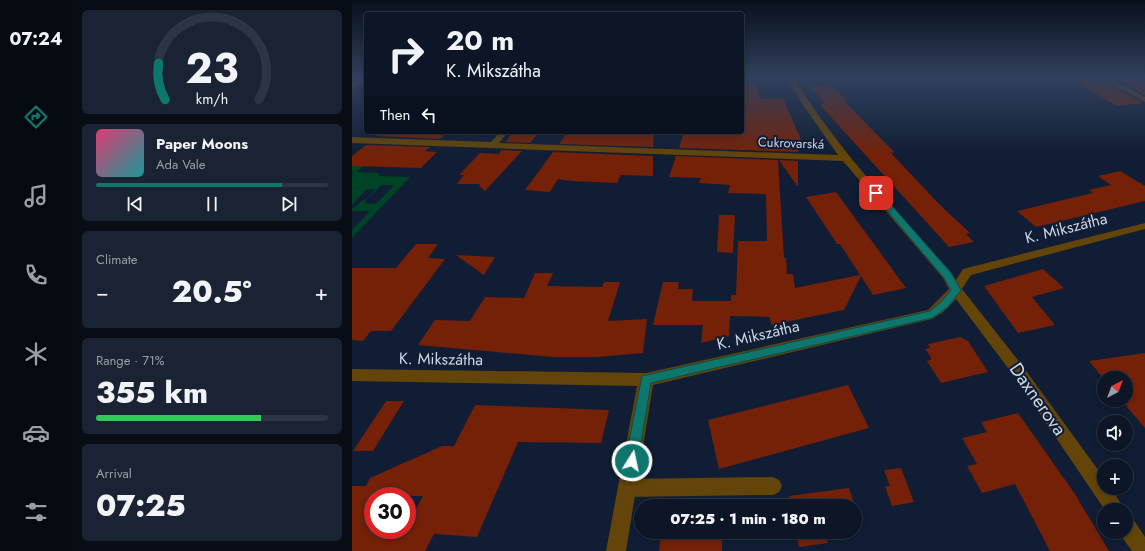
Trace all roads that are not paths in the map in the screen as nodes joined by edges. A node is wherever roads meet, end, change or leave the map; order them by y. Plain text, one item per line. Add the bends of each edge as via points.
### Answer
1 (806, 104) edge
2 (502, 134) edge
3 (352, 140) edge
4 (494, 144) junction
5 (846, 158) junction
6 (1145, 226) edge
7 (956, 290) junction
8 (352, 375) edge
9 (646, 380) junction
10 (773, 486) dead end
11 (627, 488) junction
12 (1111, 503) edge
13 (1133, 536) edge
14 (616, 551) edge
15 (1143, 551) edge

1 - 5 street, Daxnerova
2 - 4 street
3 - 4 street, Cukrovarská
4 - 5 street, Cukrovarská
5 - 7 street, Daxnerova via 948,275
6 - 7 street, K. Mikszátha via 967,272
7 - 9 street, K. Mikszátha via 932,314
7 - 12 street, Daxnerova via 998,343
8 - 9 street, K. Mikszátha
9 - 11 street
10 - 11 street
11 - 14 street
13 - 15 street

